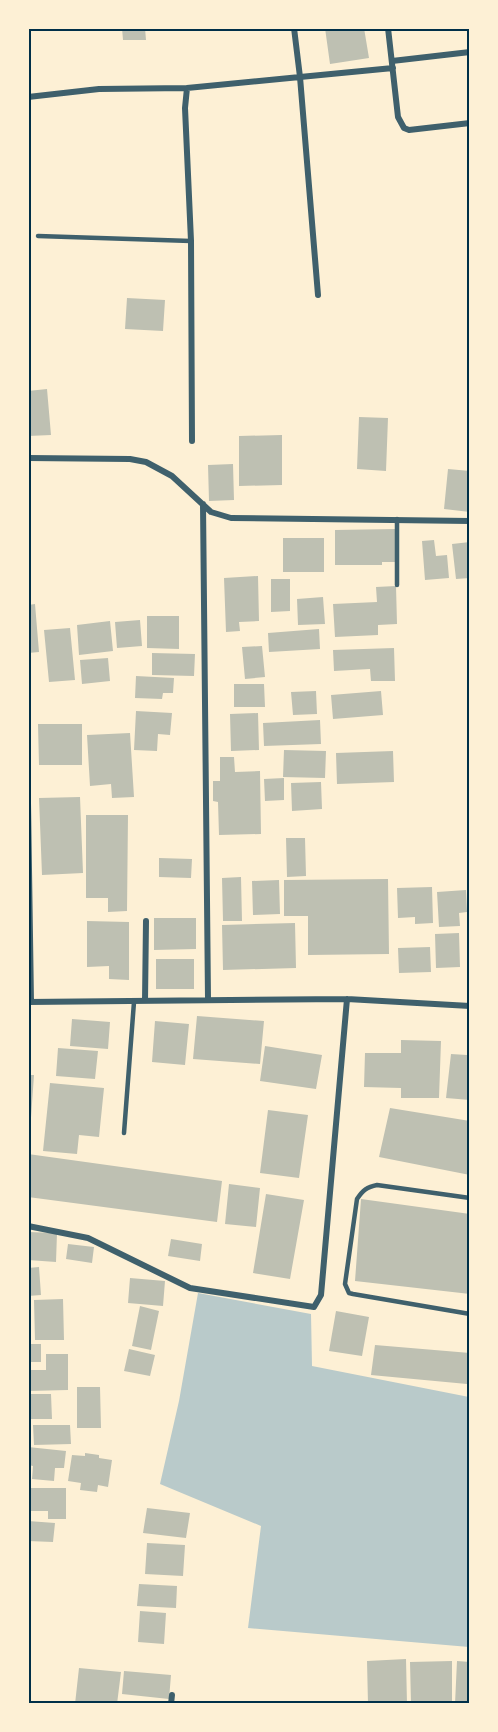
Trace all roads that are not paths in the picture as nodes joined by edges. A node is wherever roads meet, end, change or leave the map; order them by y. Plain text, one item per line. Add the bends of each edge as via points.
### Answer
1 (294, 28) edge
2 (388, 28) edge
3 (470, 52) edge
4 (392, 64) junction
5 (300, 77) junction
6 (187, 88) junction
7 (28, 97) edge
8 (470, 123) edge
9 (38, 236) dead end
10 (191, 241) junction
11 (318, 295) dead end
12 (192, 441) dead end
13 (28, 458) edge
14 (203, 504) junction
15 (398, 519) junction
16 (470, 521) edge
17 (397, 585) dead end
18 (28, 803) edge
19 (146, 921) dead end
20 (208, 999) junction
21 (347, 999) junction
22 (145, 1001) junction
23 (30, 1002) edge
24 (134, 1002) junction
25 (470, 1006) edge
26 (124, 1133) dead end
27 (470, 1198) edge
28 (28, 1226) edge
29 (470, 1314) edge
30 (172, 1695) dead end
31 (171, 1704) edge

1 - 5 street
2 - 4 street
3 - 4 street
4 - 5 street
4 - 8 street via 398,117 404,128
5 - 6 street
5 - 11 street
6 - 7 street via 99,89
6 - 10 street
9 - 10 lane
10 - 12 street
13 - 14 street via 146,462 172,476
14 - 15 street via 211,512 231,518
14 - 20 street
15 - 16 street
15 - 17 lane
18 - 23 street
19 - 22 street
20 - 21 street
20 - 22 street
21 - 25 street
21 - 28 street via 321,1295 314,1307 190,1288 88,1238
22 - 24 street
23 - 24 street
24 - 26 lane
27 - 29 lane via 369,1186 357,1199 345,1284 353,1294
30 - 31 street

